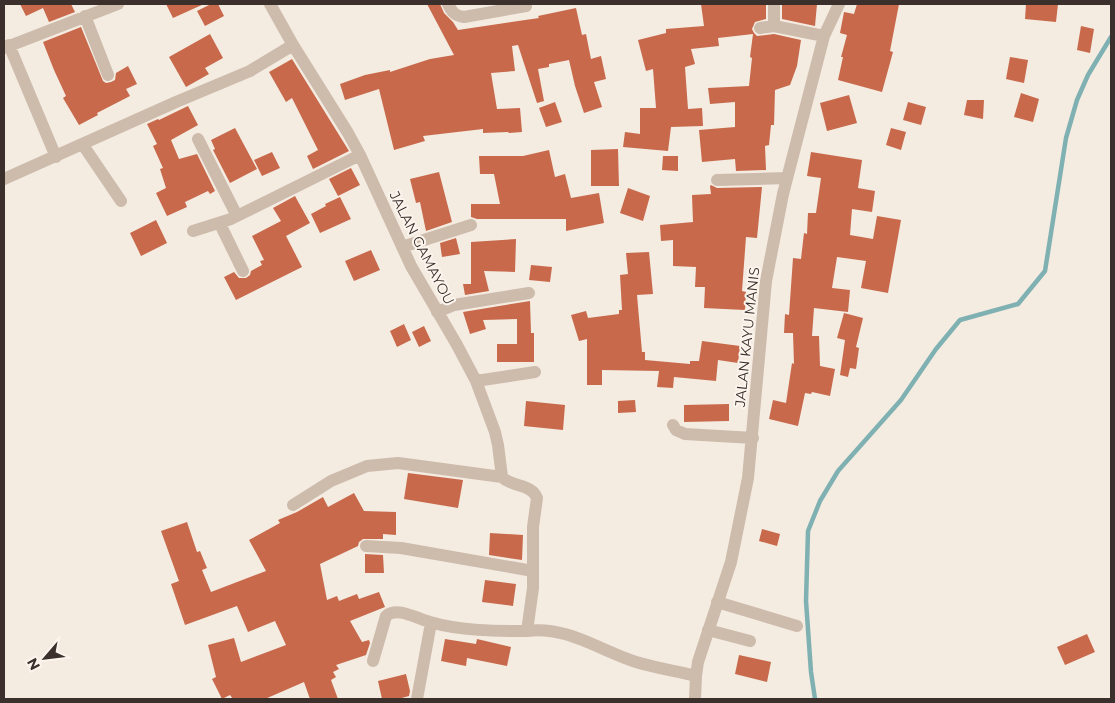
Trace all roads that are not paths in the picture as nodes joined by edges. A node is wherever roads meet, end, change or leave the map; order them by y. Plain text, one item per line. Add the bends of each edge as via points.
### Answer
1 (118, 4) edge
2 (270, 4) edge
3 (448, 4) edge
4 (774, 4) edge
5 (839, 4) edge
6 (526, 6) dead end
7 (85, 16) junction
8 (774, 26) junction
9 (760, 28) dead end
10 (824, 36) junction
11 (293, 45) junction
12 (6, 46) edge
13 (108, 75) dead end
14 (198, 139) dead end
15 (83, 145) junction
16 (360, 155) junction
17 (56, 157) junction
18 (787, 178) junction
19 (4, 179) edge
20 (717, 180) dead end
21 (121, 201) dead end
22 (237, 216) junction
23 (220, 224) junction
24 (471, 225) dead end
25 (194, 231) dead end
26 (402, 247) junction
27 (243, 271) dead end
28 (529, 293) dead end
29 (437, 312) junction
30 (535, 372) dead end
31 (476, 381) junction
32 (673, 425) dead end
33 (752, 438) junction
34 (502, 477) junction
35 (293, 505) dead end
36 (366, 546) dead end
37 (533, 570) junction
38 (717, 602) junction
39 (431, 622) junction
40 (797, 626) dead end
41 (708, 630) junction
42 (527, 631) junction
43 (750, 641) dead end
44 (373, 661) dead end
45 (696, 676) junction
46 (417, 699) edge
47 (695, 699) edge

1 - 7 street
2 - 11 street, JALAN GAMAYOU
3 - 6 street via 451,12 464,17
4 - 8 street
5 - 10 street, JALAN KAYU MANIS
7 - 12 street
7 - 13 street
8 - 9 street
8 - 10 street
10 - 18 street, JALAN KAYU MANIS
11 - 15 street via 250,71
11 - 16 street, JALAN GAMAYOU
12 - 17 street
14 - 22 street
15 - 17 street
15 - 21 street
16 - 22 street
16 - 26 street, JALAN GAMAYOU
17 - 19 street
18 - 20 street
18 - 33 street, JALAN KAYU MANIS via 766,281
22 - 23 street
23 - 25 street
23 - 27 street
24 - 26 street
26 - 29 street, JALAN GAMAYOU
28 - 29 street via 454,305
29 - 31 street, JALAN GAMAYOU
30 - 31 street
31 - 34 street, JALAN GAMAYOU via 495,432
32 - 33 street via 685,434
33 - 38 street, JALAN KAYU MANIS via 748,478 731,562
34 - 35 street via 398,463 368,466 331,481
34 - 37 street via 509,483 530,489 537,498
36 - 37 street
37 - 42 street
38 - 40 street
38 - 41 street, JALAN KAYU MANIS
39 - 42 street via 496,632
39 - 44 street via 390,613 386,616
39 - 46 street
41 - 43 street
41 - 45 street, JALAN KAYU MANIS
42 - 45 street via 541,629 578,638 636,662
45 - 47 street, JALAN KAYU MANIS

